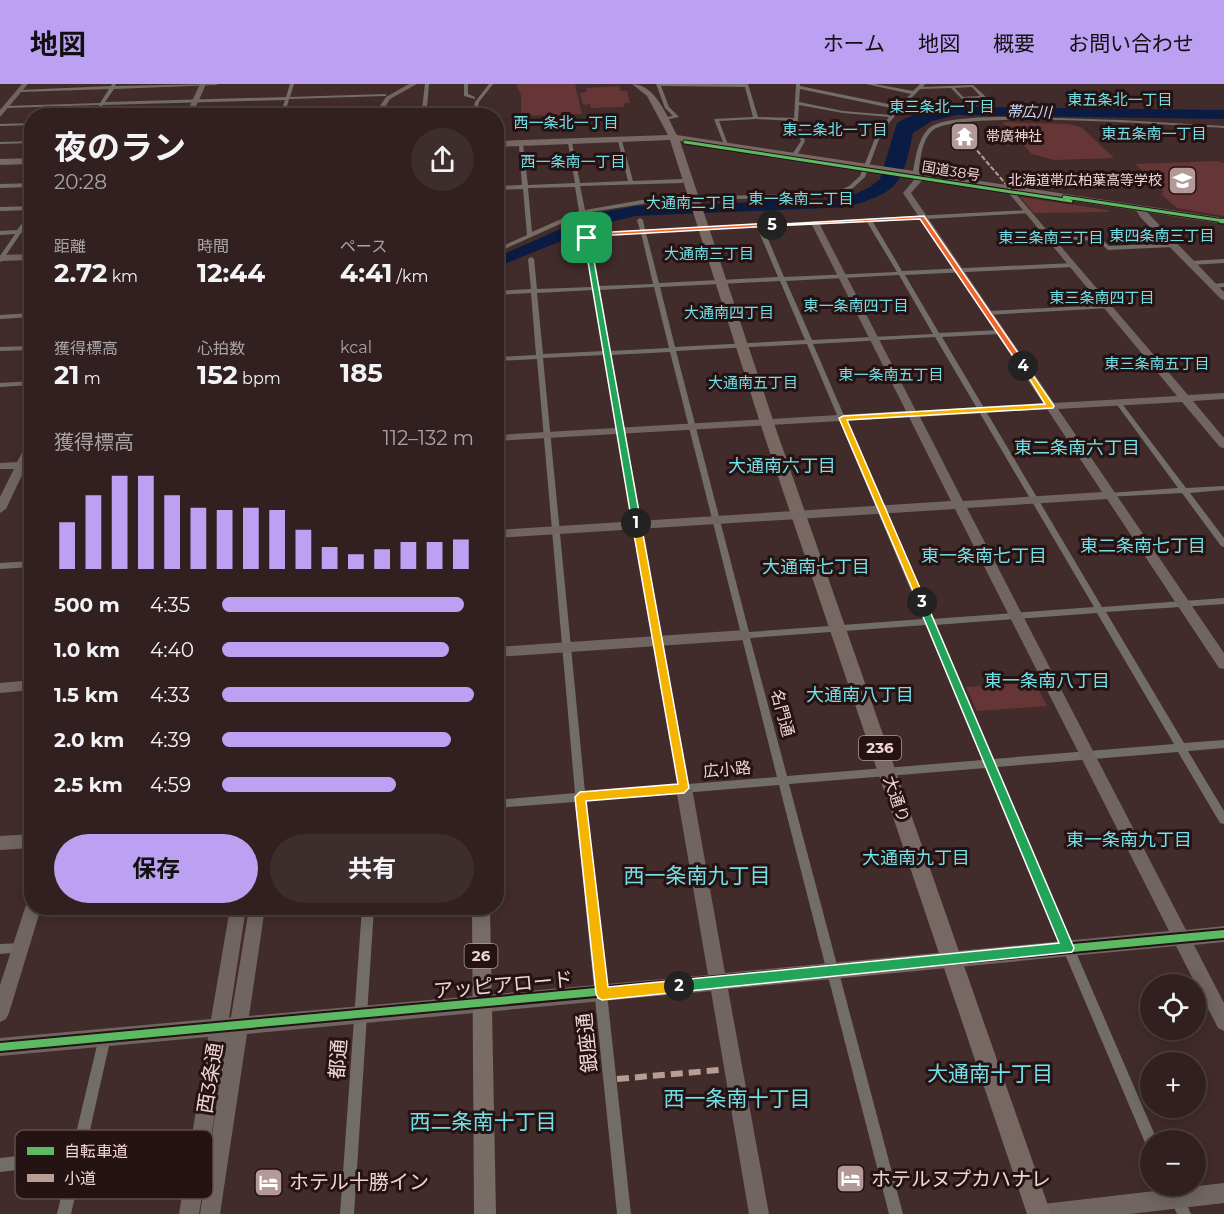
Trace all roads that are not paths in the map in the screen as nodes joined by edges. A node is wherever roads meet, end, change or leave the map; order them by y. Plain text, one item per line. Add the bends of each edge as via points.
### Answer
1 (203, 84) edge
2 (216, 84) edge
3 (292, 84) edge
4 (378, 84) edge
5 (408, 84) edge
6 (422, 84) edge
7 (427, 84) edge
8 (466, 84) edge
9 (485, 84) edge
10 (491, 84) edge
11 (628, 84) edge
12 (636, 84) edge
13 (868, 84) edge
14 (747, 85) edge
15 (113, 86) edge
16 (798, 86) edge
17 (921, 86) edge
18 (22, 87) edge
19 (952, 87) junction
20 (914, 93) junction
21 (376, 94) junction
22 (385, 95) junction
23 (288, 97) junction
24 (473, 98) junction
25 (195, 101) junction
26 (798, 103) junction
27 (5, 104) edge
28 (102, 104) junction
29 (99, 108) edge
30 (192, 108) edge
31 (285, 108) edge
32 (377, 108) edge
33 (379, 108) edge
34 (424, 108) edge
35 (472, 108) joint
36 (899, 108) junction
37 (0, 115) edge
38 (891, 116) junction
39 (756, 118) junction
40 (664, 119) junction
41 (796, 120) junction
42 (24, 124) edge
43 (0, 125) edge
44 (1224, 127) edge
45 (670, 138) junction
46 (620, 141) junction
47 (24, 142) edge
48 (0, 143) edge
49 (570, 143) junction
50 (724, 144) junction
51 (504, 145) edge
52 (504, 145) edge
53 (521, 145) junction
54 (794, 156) junction
55 (24, 163) edge
56 (0, 164) edge
57 (869, 169) junction
58 (918, 176) junction
59 (682, 181) junction
60 (631, 183) junction
61 (24, 185) edge
62 (578, 185) junction
63 (0, 186) edge
64 (524, 187) junction
65 (504, 188) edge
66 (1011, 190) junction
67 (691, 200) junction
68 (24, 208) edge
69 (0, 209) edge
70 (1139, 210) junction
71 (1029, 212) junction
72 (583, 214) junction
73 (922, 217) junction
74 (640, 220) dead end
75 (869, 220) junction
76 (815, 223) junction
77 (1224, 223) edge
78 (24, 224) edge
79 (759, 225) junction
80 (701, 228) junction
81 (19, 232) junction
82 (24, 232) edge
83 (643, 232) junction
84 (0, 233) edge
85 (530, 236) junction
86 (587, 236) junction
87 (1052, 240) junction
88 (1173, 245) junction
89 (504, 247) edge
90 (24, 258) edge
91 (0, 259) edge
92 (531, 259) dead end
93 (1224, 261) edge
94 (1191, 263) junction
95 (1073, 265) junction
96 (959, 271) junction
97 (901, 274) junction
98 (842, 276) junction
99 (783, 279) junction
100 (720, 282) junction
101 (657, 285) junction
102 (1224, 285) edge
103 (1214, 286) junction
104 (595, 288) junction
105 (535, 291) junction
106 (504, 293) edge
107 (1224, 297) edge
108 (1108, 307) junction
109 (987, 313) junction
110 (24, 316) edge
111 (0, 317) edge
112 (1000, 332) junction
113 (938, 336) junction
114 (874, 339) junction
115 (810, 343) junction
116 (741, 346) junction
117 (24, 348) edge
118 (0, 349) edge
119 (674, 350) junction
120 (608, 353) junction
121 (541, 357) junction
122 (504, 359) edge
123 (24, 384) edge
124 (0, 385) edge
125 (1224, 396) edge
126 (1185, 398) junction
127 (1118, 402) junction
128 (1050, 406) junction
129 (982, 411) junction
130 (911, 414) junction
131 (843, 418) junction
132 (767, 422) junction
133 (693, 427) junction
134 (621, 431) junction
135 (547, 435) junction
136 (504, 438) edge
137 (1224, 445) edge
138 (24, 465) edge
139 (0, 466) edge
140 (24, 468) edge
141 (1224, 488) edge
142 (1184, 490) junction
143 (1109, 495) junction
144 (1035, 500) junction
145 (958, 505) junction
146 (0, 509) edge
147 (882, 509) junction
148 (800, 514) junction
149 (715, 520) junction
150 (637, 525) junction
151 (557, 530) junction
152 (504, 533) edge
153 (1224, 544) edge
154 (24, 564) edge
155 (0, 566) edge
156 (1224, 601) edge
157 (1184, 604) junction
158 (1101, 610) junction
159 (1015, 616) junction
160 (930, 622) junction
161 (839, 628) junction
162 (745, 635) junction
163 (658, 641) junction
164 (566, 647) junction
165 (504, 651) edge
166 (1224, 664) edge
167 (24, 686) edge
168 (0, 688) edge
169 (1224, 744) edge
170 (1182, 748) junction
171 (1087, 756) junction
172 (990, 764) junction
173 (888, 771) junction
174 (783, 779) junction
175 (684, 788) junction
176 (580, 797) junction
177 (504, 803) edge
178 (1224, 820) edge
179 (24, 842) edge
180 (0, 843) edge
181 (31, 915) edge
182 (237, 915) edge
183 (254, 915) edge
184 (368, 915) edge
185 (481, 915) edge
186 (1224, 934) edge
187 (1181, 938) junction
188 (20, 948) junction
189 (1068, 948) junction
190 (0, 949) edge
191 (950, 958) junction
192 (834, 970) junction
193 (718, 982) junction
194 (602, 993) junction
195 (482, 1004) junction
196 (0, 1013) edge
197 (361, 1014) junction
198 (1224, 1022) edge
199 (228, 1026) junction
200 (105, 1037) junction
201 (0, 1047) edge
202 (84, 1130) edge
203 (206, 1130) edge
204 (1147, 1130) edge
205 (15, 1163) edge
206 (0, 1165) edge
207 (213, 1183) edge
208 (1224, 1193) edge
209 (68, 1199) edge
210 (192, 1199) edge
211 (211, 1199) edge
212 (1177, 1199) edge
213 (64, 1214) edge
214 (189, 1214) edge
215 (210, 1214) edge
216 (347, 1214) edge
217 (485, 1214) edge
218 (624, 1214) edge
219 (759, 1214) edge
220 (896, 1214) edge
221 (1041, 1214) edge

1 - 2 street
1 - 15 street
1 - 25 street
3 - 23 street
4 - 21 street
5 - 6 street
5 - 22 street
5 - 33 street
7 - 34 street
8 - 24 street via 466,95
9 - 24 street
10 - 35 street
11 - 45 highway via 645,96
12 - 40 highway via 651,95
13 - 20 street
14 - 39 street
14 - 40 street via 658,85 667,108 677,117
15 - 18 street
15 - 28 street
16 - 26 street
16 - 36 street
17 - 19 street
17 - 20 street
18 - 27 street
19 - 19 street via 962,98 984,97 973,86
20 - 36 street
21 - 22 street
21 - 23 street
22 - 32 street
23 - 25 street
23 - 31 street
24 - 35 street
25 - 28 street
25 - 30 street
26 - 38 street
26 - 41 street
27 - 28 street
27 - 37 street
28 - 29 street
36 - 38 street
38 - 57 street via 880,131
39 - 41 street
39 - 50 street via 716,120
40 - 45 highway
41 - 54 street via 803,141
42 - 43 street
44 - 58 street via 953,121 929,131 923,142
45 - 46 highway, 国道38号
45 - 50 highway, 国道38号
45 - 51 highway, 国道38号
45 - 57 highway, 国道38号
45 - 59 highway, 大通り / 236
45 - 67 highway, 大通り / 236
46 - 49 highway, 国道38号
46 - 60 street
47 - 48 street
49 - 53 highway, 国道38号
49 - 62 street
50 - 54 highway, 国道38号
52 - 53 highway, 国道38号
53 - 64 street
54 - 57 highway, 国道38号
55 - 56 highway
57 - 58 highway, 国道38号
57 - 67 street via 851,187 833,193
58 - 66 highway, 国道38号
58 - 73 street via 907,193
59 - 60 street
59 - 67 highway, 大通り / 236
60 - 62 street
61 - 63 street
62 - 64 street
62 - 72 street
64 - 65 street
64 - 85 street
66 - 70 highway, 国道38号
66 - 71 street
67 - 72 street via 642,202
67 - 80 highway, 大通り / 236
68 - 69 street
70 - 77 highway, 国道38号
70 - 88 street
71 - 73 street
71 - 87 street
72 - 85 street
72 - 86 street
73 - 75 street
73 - 96 street
74 - 83 street, 名門通
75 - 76 street
75 - 97 street
76 - 79 street
76 - 98 street
78 - 81 street
79 - 80 street
79 - 99 street
80 - 83 street
80 - 100 highway, 大通り / 236 via 714,277
81 - 82 street
81 - 84 street
81 - 91 street
83 - 86 street
83 - 101 street, 名門通
85 - 89 street
86 - 104 street
87 - 88 street via 1098,238 1108,249
87 - 95 street
88 - 94 street
90 - 91 street
92 - 105 street, 銀座通
93 - 94 street
94 - 103 street
95 - 96 street
95 - 108 street
96 - 97 street
96 - 109 street
97 - 98 street
97 - 113 street
98 - 99 street
98 - 114 street
99 - 100 street
99 - 115 street
100 - 101 street
100 - 116 highway, 大通り / 236
101 - 104 street
101 - 119 street, 名門通
102 - 103 street
103 - 107 street
104 - 105 street
104 - 120 street
105 - 106 street
105 - 121 street, 銀座通
108 - 109 street
108 - 126 street
109 - 112 street
110 - 111 street
112 - 113 street
112 - 128 street
113 - 114 street
113 - 129 street
114 - 115 street
114 - 130 street
115 - 116 street
115 - 131 street
116 - 119 street
116 - 132 highway, 大通り / 236
117 - 118 street
119 - 120 street
119 - 133 street, 名門通
120 - 121 street
120 - 134 street
121 - 122 street
121 - 135 street, 銀座通
123 - 124 street
125 - 126 street
126 - 127 street
126 - 137 street
127 - 128 street
127 - 142 street
128 - 129 street
128 - 143 street
129 - 130 street
129 - 144 street
130 - 131 street
130 - 145 street
131 - 132 street
131 - 147 street
132 - 133 street
132 - 148 highway, 大通り / 236
133 - 134 street
133 - 149 street, 名門通
134 - 135 street
134 - 150 street
135 - 136 street
135 - 151 street, 銀座通
138 - 139 street
140 - 146 street
141 - 142 street
142 - 143 street
142 - 153 street
143 - 144 street
143 - 157 street
144 - 145 street
144 - 158 street
145 - 147 street
145 - 159 street
147 - 148 street
147 - 160 street
148 - 149 street
148 - 161 highway, 大通り / 236
149 - 150 street
149 - 162 street, 名門通
150 - 151 street
150 - 163 street
151 - 152 street
151 - 164 street, 銀座通
154 - 155 street
156 - 157 street
157 - 158 street
157 - 166 street
158 - 159 street
158 - 170 street
159 - 160 street
159 - 171 street
160 - 161 street
160 - 172 street
161 - 162 street
161 - 173 highway, 大通り / 236
162 - 163 street
162 - 174 street, 名門通
163 - 164 street
163 - 175 street
164 - 165 street
164 - 176 street, 銀座通
167 - 168 street
169 - 170 street, 広小路
170 - 171 street, 広小路
170 - 178 street
171 - 172 street, 広小路
171 - 187 street
172 - 173 street, 広小路
172 - 189 street
173 - 174 street, 広小路
173 - 191 highway, 大通り / 236
174 - 175 street, 広小路
174 - 192 street, 名門通
175 - 176 street, 広小路
175 - 193 street
176 - 177 street, 広小路
176 - 194 street, 銀座通
179 - 180 street
181 - 188 street
182 - 199 street, 西3条通
183 - 199 street, 西3条通
184 - 197 street, 都通
185 - 195 main road, 26
186 - 187 street, アッピアロード
187 - 189 street, アッピアロード
187 - 198 street
188 - 190 street
188 - 196 street
189 - 191 street, アッピアロード
189 - 204 street
191 - 192 street, アッピアロード
191 - 221 highway, 大通り / 236
192 - 193 street, アッピアロード
192 - 220 street, 名門通
193 - 194 street, アッピアロード
193 - 219 street
194 - 195 street, アッピアロード
194 - 218 street, 銀座通
195 - 197 street, アッピアロード
195 - 217 main road, 26
197 - 199 street, アッピアロード
197 - 216 street, 都通
199 - 200 street, アッピアロード
199 - 203 street, 西3条通
199 - 207 street, 西3条通
200 - 201 street, アッピアロード
200 - 202 street
205 - 206 street
208 - 212 street
209 - 213 street
210 - 214 street, 西3条通
211 - 215 street, 西3条通
212 - 221 street

